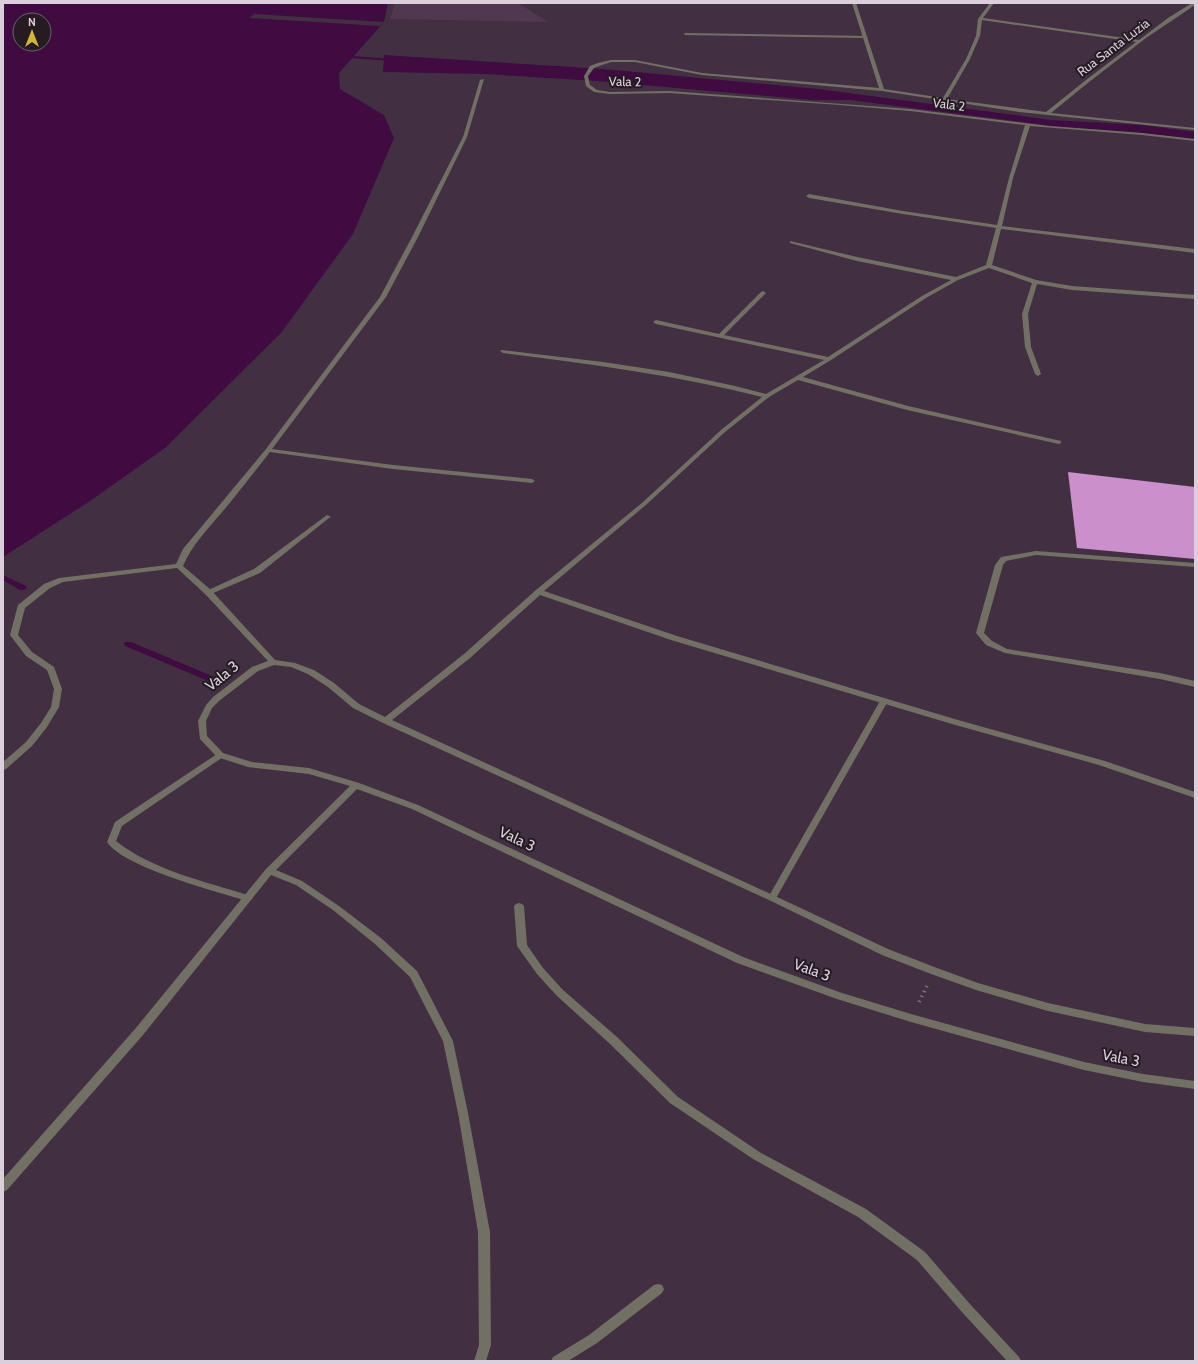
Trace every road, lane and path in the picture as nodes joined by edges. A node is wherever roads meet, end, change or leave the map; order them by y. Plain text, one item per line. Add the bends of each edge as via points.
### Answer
1 (854, 3) edge
2 (992, 3) edge
3 (1195, 3) edge
4 (980, 19) junction
5 (685, 34) dead end
6 (866, 37) junction
7 (1139, 41) junction
8 (482, 80) dead end
9 (882, 90) junction
10 (944, 100) junction
11 (1047, 114) junction
12 (1028, 124) junction
13 (1195, 129) edge
14 (1195, 140) edge
15 (809, 196) dead end
16 (998, 227) junction
17 (792, 242) dead end
18 (1195, 251) edge
19 (989, 266) junction
20 (956, 278) junction
21 (1035, 282) junction
22 (763, 293) dead end
23 (1195, 297) edge
24 (656, 322) dead end
25 (720, 336) junction
26 (503, 351) dead end
27 (829, 359) junction
28 (1038, 374) dead end
29 (798, 378) junction
30 (767, 396) junction
31 (1059, 442) dead end
32 (268, 450) junction
33 (532, 481) dead end
34 (327, 517) dead end
35 (1195, 565) edge
36 (179, 566) junction
37 (208, 592) junction
38 (539, 592) junction
39 (273, 662) junction
40 (1195, 684) edge
41 (884, 700) junction
42 (386, 721) junction
43 (220, 755) junction
44 (3, 767) edge
45 (356, 785) junction
46 (1195, 795) edge
47 (269, 871) junction
48 (248, 898) junction
49 (772, 898) junction
50 (519, 906) dead end
51 (934, 971) junction
52 (911, 1018) junction
53 (1195, 1032) edge
54 (1195, 1084) edge
55 (3, 1186) edge
56 (658, 1289) dead end
57 (480, 1361) edge
58 (557, 1361) edge
59 (1015, 1361) edge

1 - 6 street
2 - 4 street
3 - 7 street, Rua Santa Luzia
4 - 7 street
4 - 10 street via 978,36 968,59
5 - 6 street
6 - 9 street
7 - 11 street, Rua Santa Luzia via 1074,90
8 - 32 street via 465,137 383,297
9 - 10 street, Vala 2
9 - 12 street, Vala 2 via 702,74 635,61 610,61 600,64 592,67 586,76 588,86 596,91 610,93 729,95 903,109
10 - 11 street, Vala 2
11 - 13 street, Vala 2
12 - 14 street, Vala 2
12 - 16 street
15 - 16 street via 912,215
16 - 18 street via 1146,243
16 - 19 street
17 - 20 street via 858,259
19 - 20 street
19 - 21 street
20 - 27 street
21 - 23 street via 1072,288
21 - 28 street via 1025,314 1028,347
22 - 25 street
24 - 25 street
25 - 27 street
26 - 30 street via 637,369 737,387
27 - 29 street
29 - 30 street
29 - 31 street via 907,408
30 - 38 street via 722,431 645,503
32 - 33 street via 393,467
32 - 36 street via 199,534 186,551
34 - 37 street via 258,571
35 - 40 street via 1036,553 1004,559 999,565 980,633 989,643 1005,651
36 - 37 street
36 - 44 street via 62,580 47,586 21,607 14,635 29,654 52,669 58,689 55,707 44,725 29,744
37 - 39 street
38 - 41 street via 674,638
38 - 42 street via 467,656
39 - 42 street via 311,672 356,706
39 - 43 street, Vala 3 via 255,669 209,707 202,721 202,737
41 - 46 street via 1102,763
41 - 49 street
42 - 49 street
43 - 45 street, Vala 3 via 251,765 309,771
43 - 48 street via 118,824 111,842 126,854 160,870
45 - 47 street
45 - 52 street, Vala 3 via 415,807 740,960
47 - 48 street
47 - 57 street via 299,883 336,908 414,974 448,1041 484,1232 485,1345
48 - 55 street via 139,1032
49 - 51 street via 885,952
50 - 59 street via 522,946 540,971 674,1100 757,1156 862,1213 921,1256
51 - 52 path
51 - 53 street via 1048,1007 1145,1028
52 - 54 street, Vala 3 via 1084,1066 1143,1078
56 - 58 street via 593,1339

